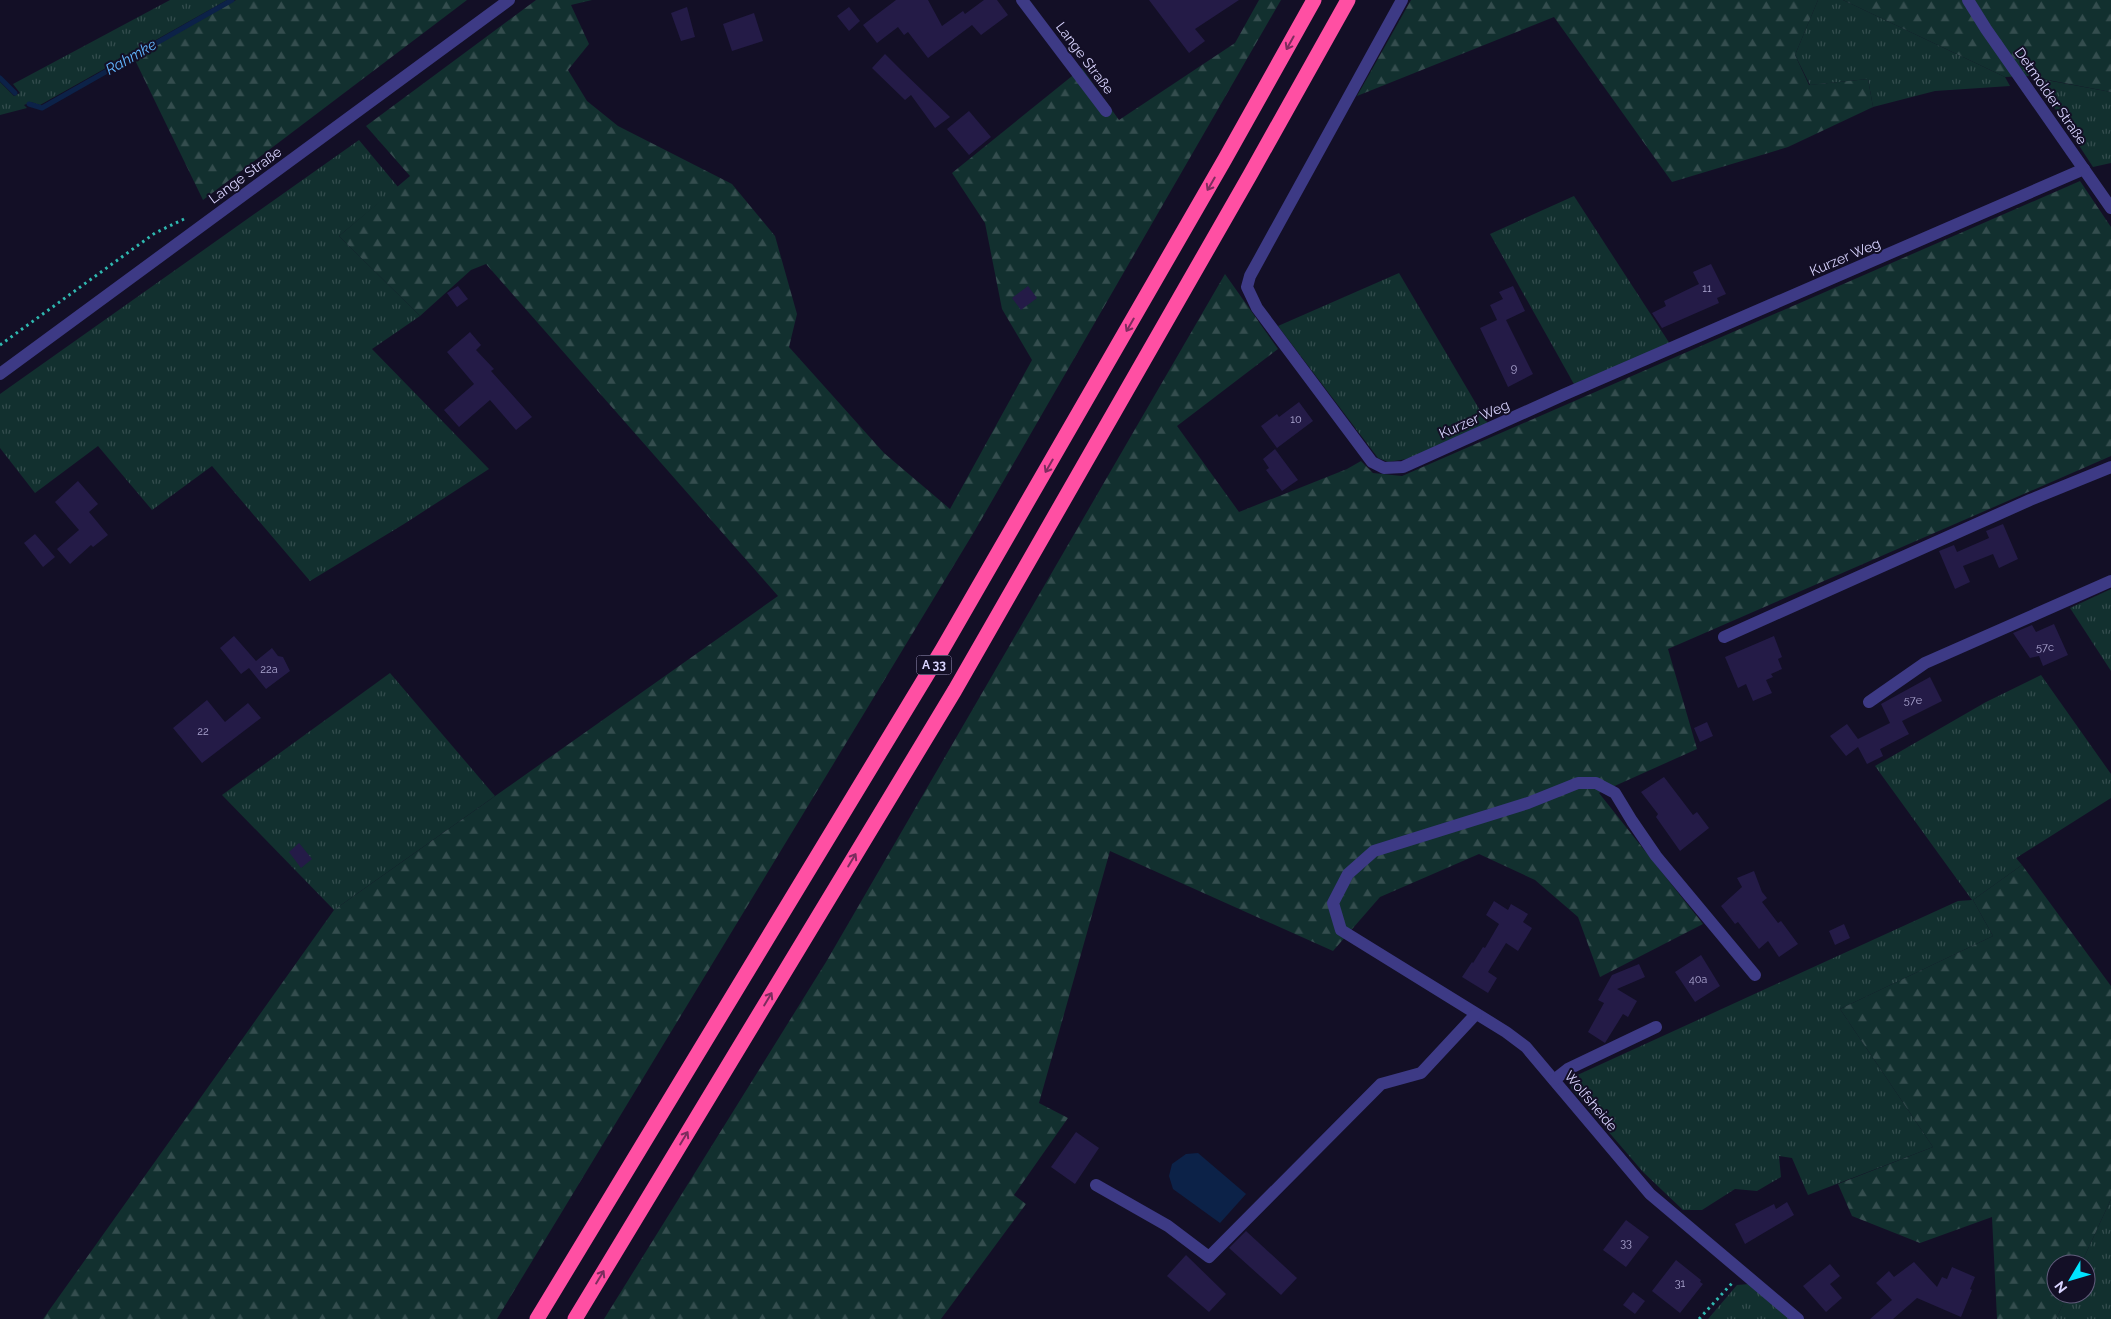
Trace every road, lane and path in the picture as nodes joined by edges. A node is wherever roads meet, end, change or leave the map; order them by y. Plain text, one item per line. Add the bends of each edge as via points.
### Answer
1 (509, 0) edge
2 (1022, 0) edge
3 (1314, 0) edge
4 (1348, 0) edge
5 (1402, 0) edge
6 (1968, 0) edge
7 (1106, 111) dead end
8 (2084, 169) junction
9 (2111, 208) edge
10 (0, 374) edge
11 (2111, 467) edge
12 (2111, 581) edge
13 (1724, 637) dead end
14 (1869, 702) dead end
15 (1755, 975) dead end
16 (1476, 1014) junction
17 (1656, 1027) dead end
18 (1554, 1080) junction
19 (1096, 1185) dead end
20 (1742, 1273) junction
21 (537, 1319) edge
22 (575, 1319) edge
23 (1699, 1319) edge
24 (1798, 1319) edge

1 - 10 street, Lange Straße
2 - 7 street, Lange Straße
3 -> 21 highway, A 33 via 942,650
22 -> 4 highway, A 33 via 955,690
5 - 8 street, Kurzer Weg via 1247,287 1256,308 1372,462 1384,468 1403,467
6 - 8 street, Detmolder Straße
8 - 9 street, Detmolder Straße
11 - 13 street via 2022,503
12 - 14 street via 1925,663
15 - 16 street, Wolfsheide via 1656,856 1615,793 1596,783 1578,783 1528,803 1374,851 1348,874 1333,903 1341,930
16 - 18 street, Wolfsheide via 1526,1047
16 - 19 street via 1422,1073 1381,1084 1209,1257 1168,1226
17 - 18 street via 1568,1069
18 - 20 street, Wolfsheide via 1650,1194
20 - 23 path
20 - 24 street, Wolfsheide

